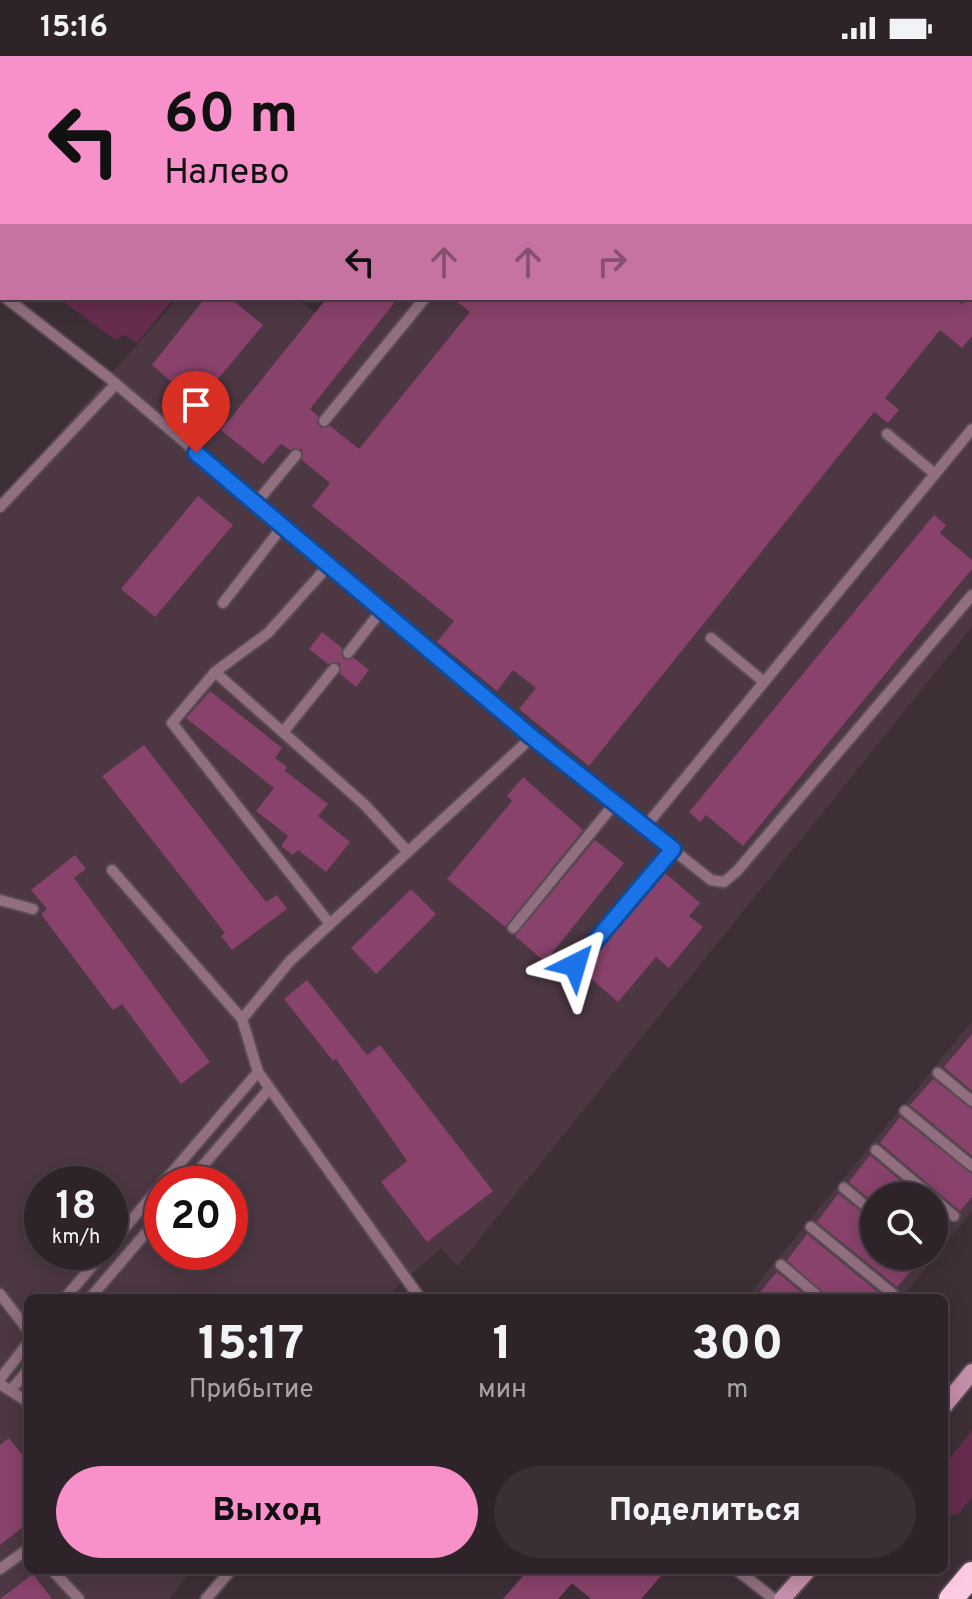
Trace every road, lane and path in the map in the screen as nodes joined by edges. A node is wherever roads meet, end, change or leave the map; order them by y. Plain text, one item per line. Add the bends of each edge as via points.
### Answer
1 (8, 300) edge
2 (423, 300) edge
3 (116, 384) junction
4 (324, 421) dead end
5 (972, 429) edge
6 (887, 434) dead end
7 (296, 455) dead end
8 (935, 474) junction
9 (255, 504) junction
10 (0, 507) edge
11 (282, 527) junction
12 (328, 566) junction
13 (972, 595) edge
14 (223, 603) dead end
15 (381, 611) junction
16 (711, 638) dead end
17 (348, 653) dead end
18 (334, 669) dead end
19 (215, 672) junction
20 (764, 682) junction
21 (283, 732) junction
22 (532, 737) junction
23 (615, 803) junction
24 (645, 827) junction
25 (673, 849) junction
26 (408, 852) junction
27 (112, 870) dead end
28 (0, 900) edge
29 (33, 909) dead end
30 (330, 924) junction
31 (513, 928) dead end
32 (575, 965) dead end
33 (242, 1019) junction
34 (258, 1072) junction
35 (938, 1073) dead end
36 (269, 1089) junction
37 (972, 1101) edge
38 (905, 1111) dead end
39 (876, 1150) dead end
40 (203, 1166) edge
41 (972, 1166) edge
42 (913, 1182) edge
43 (844, 1188) dead end
44 (860, 1201) edge
45 (948, 1211) edge
46 (954, 1216) dead end
47 (128, 1224) edge
48 (811, 1227) dead end
49 (144, 1235) edge
50 (781, 1265) dead end
51 (89, 1270) edge
52 (0, 1294) edge
53 (68, 1294) edge
54 (93, 1294) edge
55 (417, 1294) edge
56 (815, 1294) edge
57 (893, 1294) dead end
58 (24, 1325) edge
59 (24, 1349) edge
60 (972, 1372) edge
61 (24, 1375) edge
62 (0, 1382) edge
63 (12, 1389) junction
64 (24, 1399) edge
65 (948, 1401) edge
66 (24, 1552) edge
67 (0, 1569) edge
68 (56, 1574) edge
69 (228, 1574) edge
70 (742, 1574) edge
71 (804, 1574) edge
72 (972, 1574) edge
73 (79, 1599) edge
74 (206, 1599) edge
75 (774, 1599) edge
76 (782, 1599) edge
77 (951, 1599) edge

1 - 3 lane
2 - 4 lane
3 - 9 lane
3 - 10 lane
5 - 8 lane
6 - 8 lane
7 - 9 lane
8 - 20 lane
9 - 11 lane
11 - 12 lane
11 - 14 lane
12 - 15 lane
12 - 19 lane via 268,633
13 - 25 lane via 724,882 711,880
15 - 17 lane
15 - 22 lane
16 - 20 lane
18 - 21 lane
19 - 21 lane
19 - 30 lane via 172,723
20 - 24 lane
21 - 26 lane via 365,805
22 - 23 lane
22 - 26 lane
23 - 24 lane
23 - 31 lane
24 - 25 lane
25 - 32 lane
26 - 30 lane
27 - 33 lane
28 - 29 lane
30 - 33 lane via 290,961
33 - 34 lane
34 - 36 lane
34 - 47 lane
35 - 37 lane
36 - 40 lane
36 - 55 lane
38 - 41 lane
39 - 42 lane
43 - 44 lane
45 - 46 lane
48 - 57 lane
49 - 54 lane
50 - 56 lane
51 - 53 lane
52 - 58 lane
59 - 62 lane
60 - 65 street
61 - 63 lane
62 - 63 lane
63 - 64 lane
66 - 67 lane
68 - 73 lane
69 - 74 lane
70 - 75 lane
71 - 76 street
72 - 77 highway

